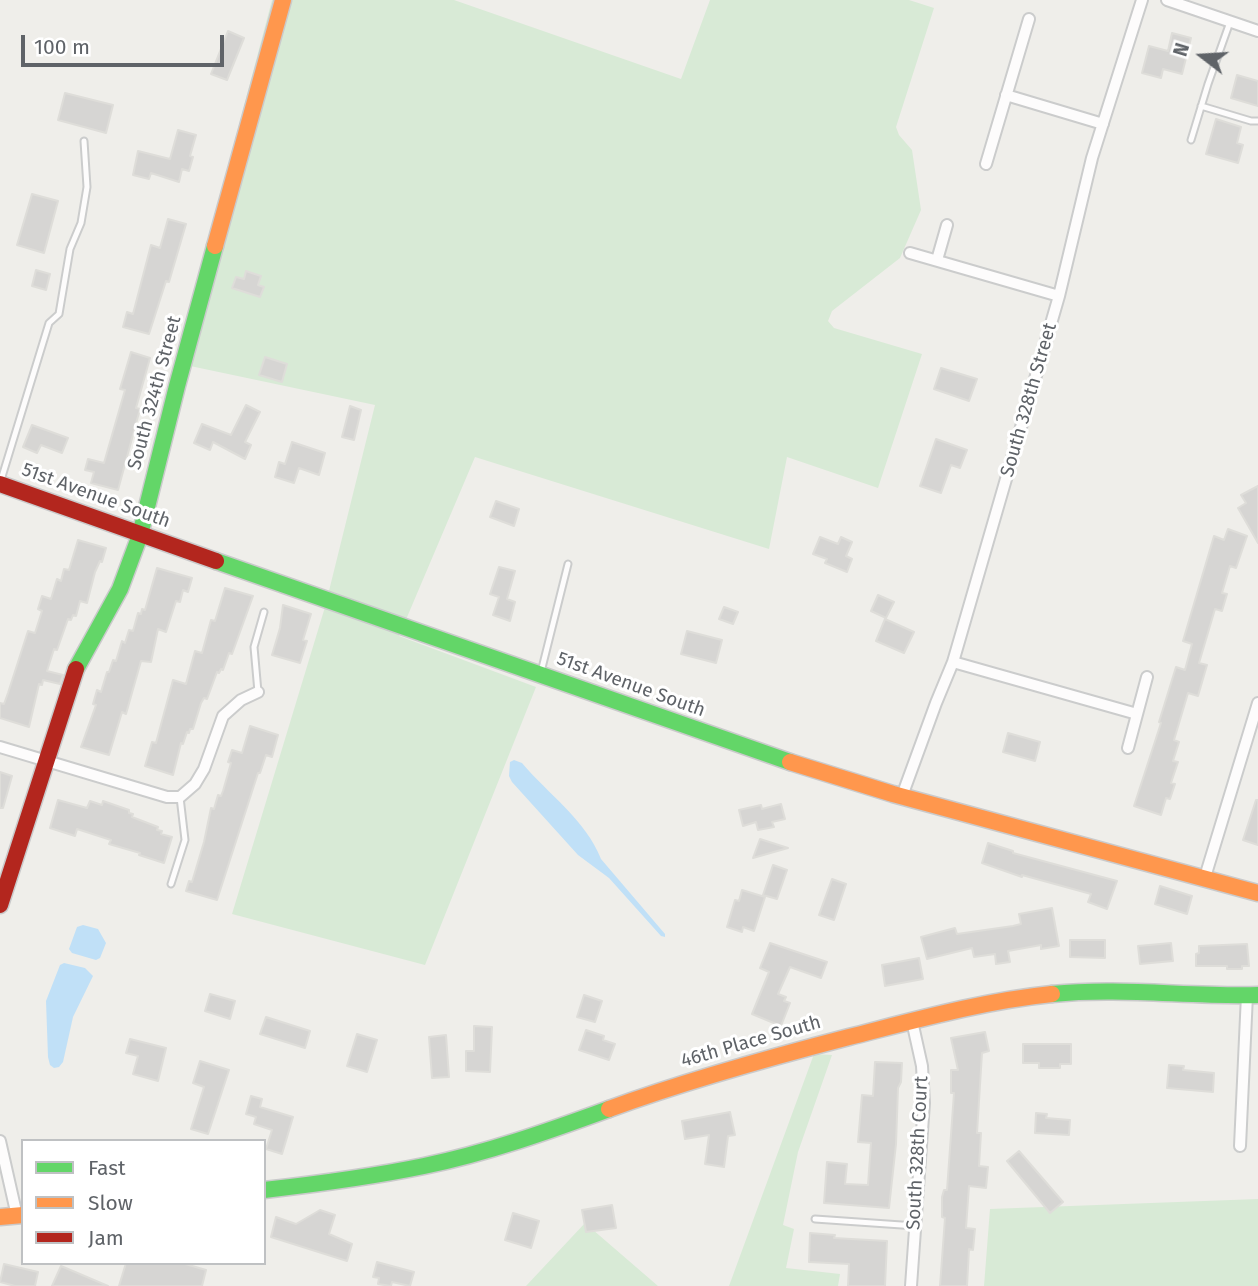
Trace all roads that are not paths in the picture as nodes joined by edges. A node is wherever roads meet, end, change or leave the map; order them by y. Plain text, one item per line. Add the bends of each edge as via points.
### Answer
1 (283, 0) edge
2 (1142, 0) edge
3 (1167, 0) edge
4 (1029, 19) dead end
5 (1230, 22) junction
6 (1258, 31) edge
7 (1006, 95) junction
8 (1201, 106) junction
9 (1258, 121) edge
10 (1103, 124) junction
11 (1191, 140) dead end
12 (84, 141) dead end
13 (986, 164) dead end
14 (947, 225) dead end
15 (910, 253) dead end
16 (937, 260) junction
17 (1059, 296) junction
18 (0, 484) edge
19 (140, 535) junction
20 (568, 564) dead end
21 (264, 612) dead end
22 (953, 662) junction
23 (540, 675) junction
24 (1147, 677) dead end
25 (257, 692) joint
26 (1258, 703) edge
27 (1137, 714) junction
28 (0, 747) edge
29 (1128, 748) dead end
30 (46, 761) junction
31 (902, 796) junction
32 (180, 797) junction
33 (1205, 877) junction
34 (171, 884) dead end
35 (1258, 893) edge
36 (0, 905) edge
37 (1253, 995) edge
38 (912, 1021) junction
39 (0, 1141) edge
40 (1240, 1146) dead end
41 (266, 1190) edge
42 (20, 1215) edge
43 (0, 1217) edge
44 (815, 1219) dead end
45 (916, 1226) junction
46 (911, 1286) edge

1 - 19 street, South 324th Street
2 - 10 street, South 328th Street
3 - 5 street
4 - 7 street
5 - 6 street
5 - 8 lane
7 - 10 street
7 - 13 street
8 - 9 lane
8 - 11 lane
10 - 17 street, South 328th Street
12 - 18 lane via 87,187 81,223 70,249 60,314 49,323
14 - 16 street
15 - 16 street
16 - 17 street
17 - 22 street, South 328th Street
18 - 19 street, 51st Avenue South
19 - 23 street, 51st Avenue South
19 - 30 street, South 324th Street via 120,589 75,671
20 - 23 lane
21 - 25 lane via 254,647
22 - 27 street
22 - 31 street, South 328th Street
23 - 31 street, 51st Avenue South via 750,750
24 - 27 street
25 - 32 street via 223,716 204,769
26 - 33 street
27 - 29 street
28 - 30 street
30 - 32 street
30 - 36 street, South 324th Street
31 - 33 street, 51st Avenue South
32 - 34 lane via 185,840
33 - 35 street, 51st Avenue South
37 - 38 street, 46th Place South via 1088,990 1030,996
37 - 40 street
38 - 41 street, 46th Place South via 687,1082 541,1134 425,1166
38 - 45 street, South 328th Court via 924,1084
39 - 42 street
42 - 43 street
44 - 45 lane
45 - 46 street, South 328th Court

